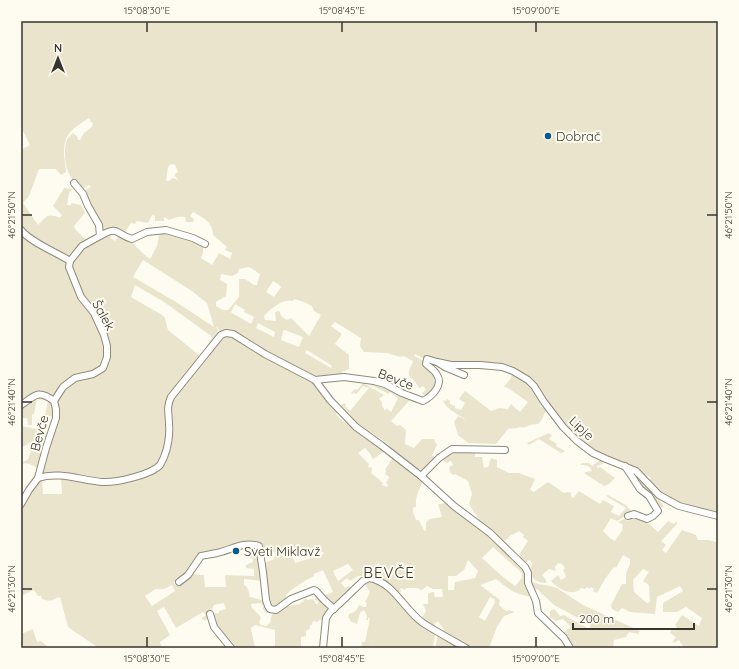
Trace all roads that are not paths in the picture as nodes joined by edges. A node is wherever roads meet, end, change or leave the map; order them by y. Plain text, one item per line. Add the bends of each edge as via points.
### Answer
1 (74, 183) dead end
2 (21, 230) edge
3 (100, 236) junction
4 (205, 244) dead end
5 (70, 261) junction
6 (437, 362) junction
7 (464, 375) dead end
8 (315, 380) junction
9 (54, 401) junction
10 (21, 405) edge
11 (504, 450) dead end
12 (625, 466) junction
13 (422, 476) junction
14 (38, 478) junction
15 (21, 504) edge
16 (628, 516) dead end
17 (718, 516) edge
18 (179, 582) dead end
19 (334, 609) junction
20 (210, 614) dead end
21 (230, 648) edge
22 (323, 648) edge
23 (466, 648) edge
24 (570, 648) edge

1 - 3 street via 83,194 99,225
2 - 5 street via 32,240
3 - 4 street via 114,230 132,239 147,232 166,230
3 - 5 street via 82,246
5 - 9 street, Šalek via 69,267 81,297 94,313 104,335 107,357 103,368 93,374 75,378 63,387
6 - 7 street
6 - 8 street, Bevče via 431,359 426,361 439,377 439,382 431,397 423,401 374,381 344,377
6 - 12 street, Lipje via 502,367 513,371 534,386 563,427 577,441 606,460
8 - 13 street via 356,427
8 - 14 street via 233,334 226,333 221,335 171,397 167,405 168,436 164,457 159,466 148,473 103,482 56,475
9 - 10 street, Bevče via 47,396 34,395
9 - 14 street, Bevče via 56,418
11 - 13 street via 452,449 439,458
12 - 16 street via 658,511 647,519 634,514
12 - 17 street, Lipje via 636,471 659,494 679,506
13 - 24 street via 454,506 490,532 520,562 528,573 528,583 536,601 538,614 564,638
14 - 15 street, Bevče
18 - 19 street via 188,575 201,556 219,553 234,546 254,545 259,546 266,600 270,609 276,610 291,599 314,590
19 - 22 street via 326,618
19 - 23 street via 362,581 373,579 397,595 423,623
20 - 21 street via 214,627

